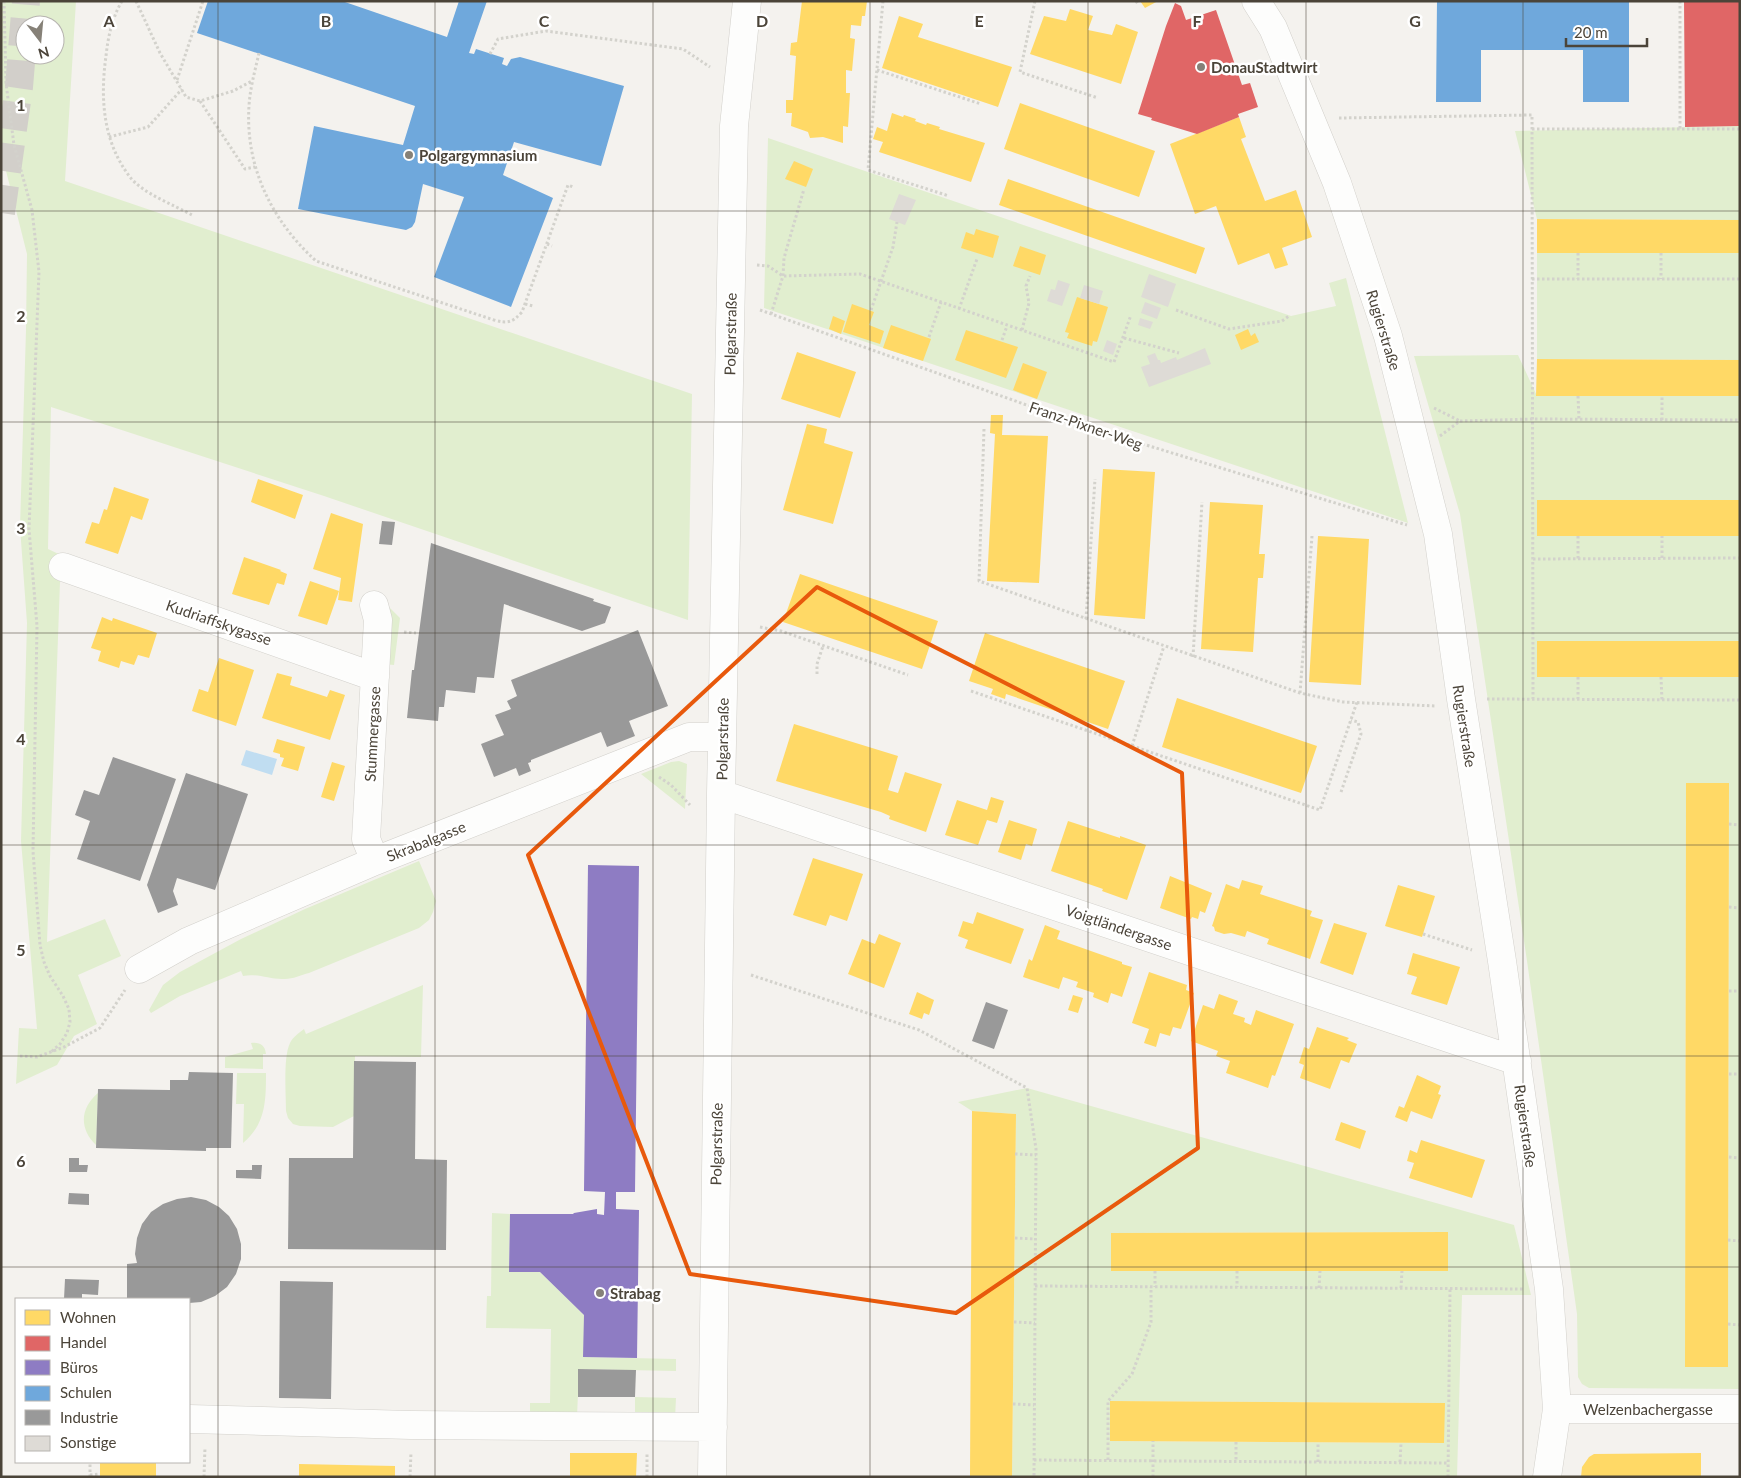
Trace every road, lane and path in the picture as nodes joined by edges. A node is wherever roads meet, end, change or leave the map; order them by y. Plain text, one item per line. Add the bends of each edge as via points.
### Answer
1 (4, 1) edge
2 (122, 1) edge
3 (136, 1) edge
4 (202, 1) edge
5 (747, 1) edge
6 (883, 1) edge
7 (1035, 1) edge
8 (1256, 1) edge
9 (1680, 1) edge
10 (259, 53) dead end
11 (490, 54) dead end
12 (710, 67) dead end
13 (877, 70) junction
14 (176, 80) junction
15 (252, 81) junction
16 (182, 89) junction
17 (1098, 98) dead end
18 (200, 100) junction
19 (981, 104) dead end
20 (1332, 118) dead end
21 (1532, 128) junction
22 (1680, 129) junction
23 (1740, 129) edge
24 (109, 137) junction
25 (255, 167) junction
26 (573, 187) dead end
27 (804, 189) dead end
28 (949, 196) dead end
29 (192, 215) dead end
30 (897, 222) dead end
31 (547, 244) junction
32 (552, 246) dead end
33 (1578, 253) dead end
34 (1661, 253) dead end
35 (977, 259) dead end
36 (732, 263) junction
37 (783, 276) junction
38 (1030, 276) dead end
39 (1532, 279) junction
40 (1578, 279) junction
41 (1661, 279) junction
42 (1740, 279) edge
43 (880, 281) junction
44 (941, 302) junction
45 (525, 304) junction
46 (533, 306) dead end
47 (959, 309) junction
48 (760, 310) dead end
49 (871, 310) dead end
50 (1176, 310) dead end
51 (771, 314) junction
52 (1130, 315) dead end
53 (1289, 316) dead end
54 (1007, 326) junction
55 (1022, 331) junction
56 (929, 338) dead end
57 (1123, 338) junction
58 (1002, 340) dead end
59 (1179, 353) dead end
60 (1578, 396) dead end
61 (1662, 396) dead end
62 (1427, 405) dead end
63 (1532, 419) junction
64 (1579, 419) junction
65 (1662, 420) junction
66 (1740, 420) edge
67 (1460, 421) junction
68 (984, 429) dead end
69 (1435, 439) dead end
70 (1095, 479) dead end
71 (1202, 502) dead end
72 (1407, 525) dead end
73 (1312, 536) dead end
74 (1578, 536) dead end
75 (1662, 536) dead end
76 (1662, 558) junction
77 (1740, 558) edge
78 (1533, 559) junction
79 (1578, 559) junction
80 (63, 567) dead end
81 (374, 605) dead end
82 (1086, 620) junction
83 (760, 627) dead end
84 (822, 646) junction
85 (1164, 646) junction
86 (1194, 656) junction
87 (817, 674) dead end
88 (908, 675) dead end
89 (375, 677) junction
90 (1578, 677) dead end
91 (1661, 677) dead end
92 (971, 691) dead end
93 (1300, 693) junction
94 (1484, 699) dead end
95 (1533, 699) junction
96 (1578, 699) junction
97 (1662, 700) junction
98 (1740, 700) edge
99 (1357, 702) junction
100 (1445, 707) dead end
101 (1351, 720) junction
102 (722, 737) junction
103 (1132, 746) junction
104 (654, 774) dead end
105 (1341, 792) dead end
106 (720, 794) junction
107 (690, 805) dead end
108 (1729, 824) dead end
109 (1740, 825) edge
110 (375, 861) junction
111 (1729, 907) dead end
112 (1740, 908) edge
113 (1423, 934) dead end
114 (1474, 951) dead end
115 (139, 969) joint
116 (751, 976) dead end
117 (1729, 991) dead end
118 (1740, 992) edge
119 (51, 1052) junction
120 (20, 1056) dead end
121 (1517, 1061) junction
122 (1729, 1074) dead end
123 (1740, 1074) edge
124 (1015, 1154) dead end
125 (1036, 1155) junction
126 (1728, 1157) dead end
127 (1740, 1158) edge
128 (1015, 1238) dead end
129 (1035, 1239) junction
130 (1728, 1240) dead end
131 (1740, 1241) edge
132 (1155, 1271) dead end
133 (1237, 1271) dead end
134 (1320, 1271) dead end
135 (1402, 1271) dead end
136 (1035, 1286) junction
137 (1153, 1287) junction
138 (1237, 1287) junction
139 (1319, 1288) junction
140 (1401, 1288) junction
141 (1450, 1289) junction
142 (1531, 1289) dead end
143 (1014, 1322) dead end
144 (1035, 1323) junction
145 (1728, 1324) dead end
146 (1740, 1324) edge
147 (1013, 1404) dead end
148 (1034, 1405) junction
149 (1557, 1409) junction
150 (1740, 1409) edge
151 (713, 1427) junction
152 (197, 1429) edge
153 (1154, 1441) dead end
154 (1236, 1442) dead end
155 (1318, 1442) dead end
156 (1401, 1443) dead end
157 (647, 1447) dead end
158 (411, 1451) dead end
159 (1034, 1460) junction
160 (1108, 1460) junction
161 (1153, 1460) junction
162 (1236, 1461) junction
163 (1318, 1462) junction
164 (1400, 1462) junction
165 (90, 1463) edge
166 (1448, 1463) junction
167 (100, 1474) dead end
168 (90, 1476) edge
169 (204, 1477) edge
170 (410, 1477) edge
171 (647, 1477) edge
172 (712, 1477) edge
173 (1034, 1477) edge
174 (1153, 1477) edge
175 (1448, 1477) edge
176 (1547, 1477) edge

1 - 119 path via 6,83 14,145 32,210 39,272 28,529 37,626 33,851 40,945 50,976 70,1009 67,1033
2 - 24 path via 108,42 104,71 102,99
3 - 14 path
4 - 14 path
5 - 36 street, Polgarstraße via 734,126
6 - 13 path
7 - 17 path via 1020,72
8 - 121 street, Rugierstraße via 1273,28 1337,183 1388,336 1438,534
9 - 22 path
10 - 15 path
11 - 12 path via 498,39 546,31 683,49
13 - 19 path
13 - 28 path via 868,170
14 - 16 path
15 - 18 path via 233,91
15 - 25 path via 249,134
16 - 18 path via 186,97
16 - 24 path via 148,127
18 - 25 path via 245,169
20 - 21 path via 1532,115
21 - 22 path
21 - 39 path
22 - 23 path
24 - 29 path via 131,179
25 - 45 path via 281,224 316,261 505,323 513,321
26 - 31 path via 568,185
27 - 37 path via 784,258
30 - 43 path via 893,247
31 - 32 path
31 - 45 path
33 - 40 path
34 - 41 path
35 - 47 path
36 - 37 path via 768,266
36 - 102 street, Polgarstraße
37 - 43 path via 860,274
37 - 51 path
38 - 55 path via 1026,286 1029,303
39 - 40 path
39 - 63 path
40 - 41 path
41 - 42 path
43 - 44 path
43 - 49 path
44 - 47 path
44 - 56 path
45 - 46 path
47 - 54 path
48 - 51 path, Franz-Pixner-Weg
50 - 53 path via 1229,329 1282,321
51 - 72 path, Franz-Pixner-Weg via 1094,429
52 - 57 path
54 - 55 path
54 - 58 path
55 - 57 path via 1114,362
57 - 59 path
60 - 64 path
61 - 65 path
62 - 67 path
63 - 64 path
63 - 67 path
63 - 78 path
64 - 65 path
65 - 66 path
67 - 69 path
68 - 82 path via 978,581
70 - 82 path
71 - 86 path
73 - 93 path
74 - 79 path
75 - 76 path
76 - 77 path
76 - 79 path
78 - 79 path
78 - 95 path
80 - 89 street, Kudriaffskygasse
81 - 89 street, Stummergasse via 378,620
82 - 85 path
83 - 84 path
84 - 87 path
84 - 88 path
85 - 86 path
85 - 103 path
86 - 93 path
89 - 110 street, Stummergasse via 366,839
90 - 96 path
91 - 97 path
92 - 103 path
93 - 99 path
94 - 95 path
95 - 96 path
96 - 97 path
97 - 98 path
99 - 100 path
99 - 101 path
101 - 103 path via 1320,810
101 - 105 path via 1358,722 1361,734
102 - 106 street, Polgarstraße
102 - 110 street, Skrabalgasse via 689,737
104 - 107 path via 671,785
106 - 121 street, Voigtländergasse
106 - 151 street, Polgarstraße
108 - 109 path
110 - 115 street, Skrabalgasse via 189,941
111 - 112 path
113 - 114 path
115 - 119 path via 100,1028
116 - 125 path via 919,1030 1027,1088
117 - 118 path
119 - 120 path via 37,1057
121 - 149 street, Rugierstraße via 1549,1290
122 - 123 path
124 - 125 path
125 - 129 path
126 - 127 path
128 - 129 path
129 - 136 path
130 - 131 path
132 - 137 path
133 - 138 path
134 - 139 path
135 - 140 path
136 - 137 path
136 - 144 path
137 - 138 path
137 - 160 path via 1151,1322 1132,1374 1108,1401
138 - 139 path
139 - 140 path
140 - 141 path
141 - 142 path
141 - 166 path
143 - 144 path
144 - 148 path
145 - 146 path
147 - 148 path
148 - 159 path
149 - 150 street, Welzenbachergasse
149 - 176 street, Rugierstraße
151 - 152 street via 411,1425
151 - 172 street, Polgarstraße
152 - 169 path
153 - 161 path
154 - 162 path
155 - 163 path
156 - 164 path
157 - 171 path
158 - 170 path
159 - 160 path
159 - 173 path
160 - 161 path
161 - 162 path
161 - 174 path
162 - 163 path
163 - 164 path
164 - 166 path
165 - 168 path
166 - 175 path
167 - 168 path

